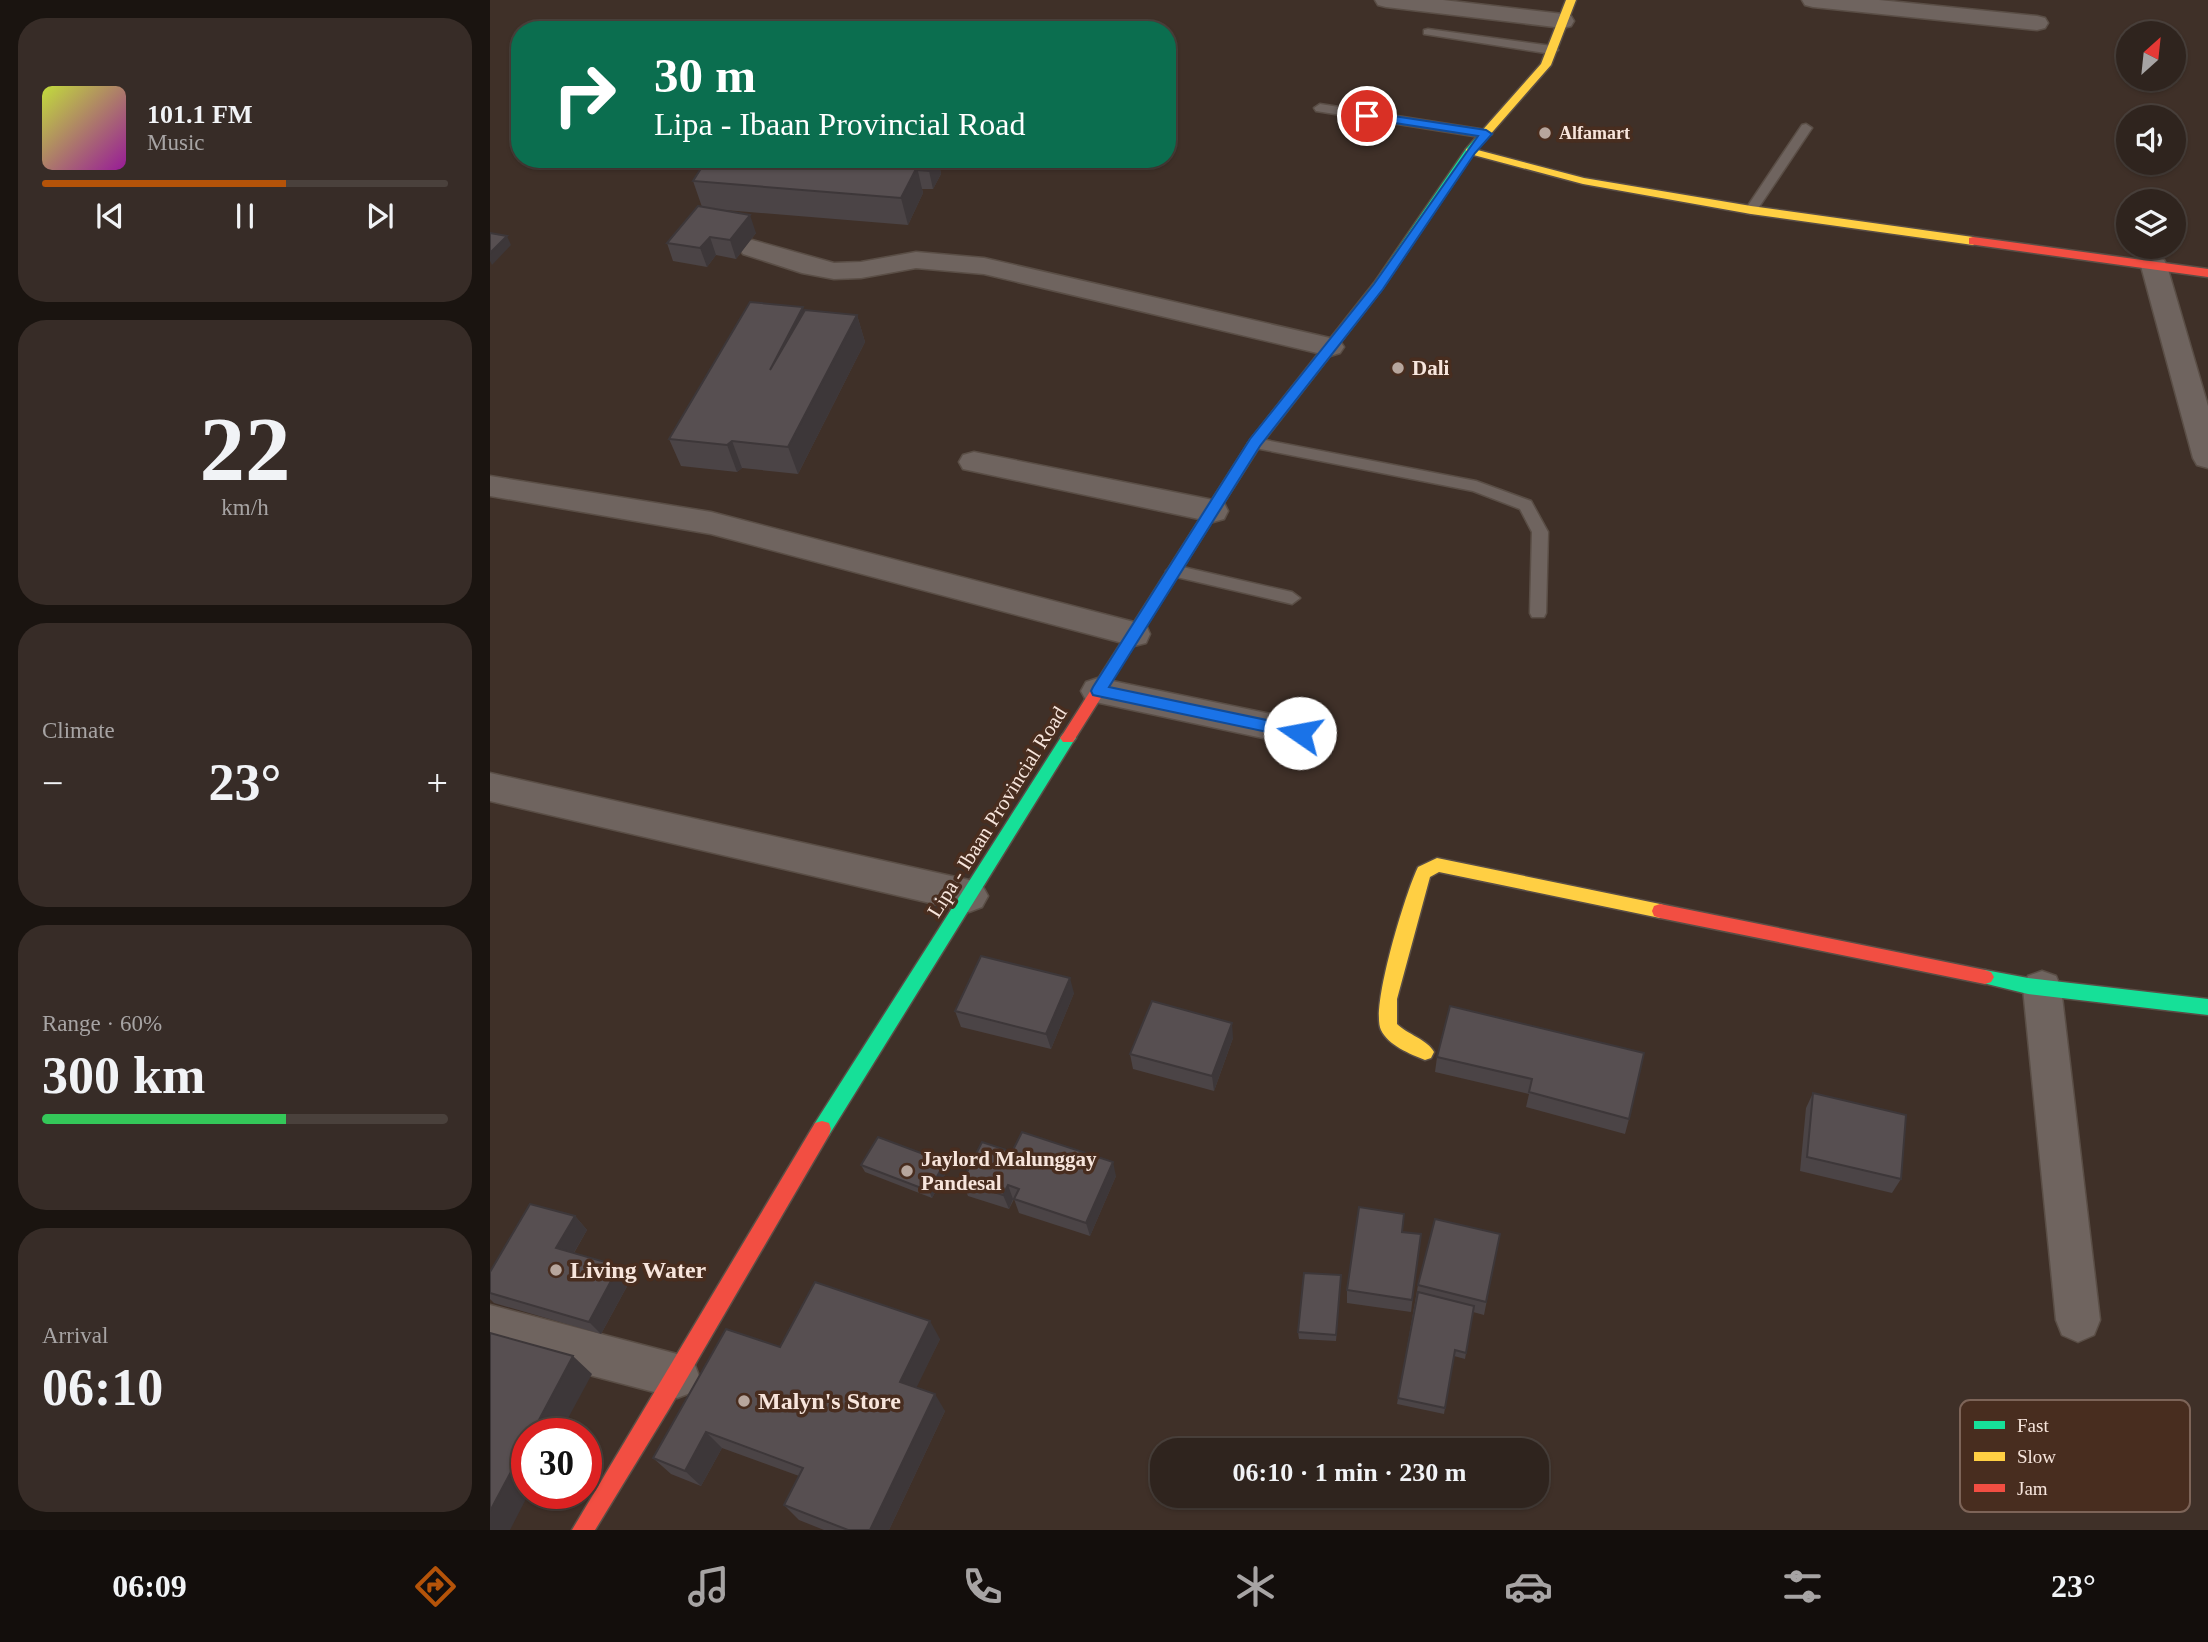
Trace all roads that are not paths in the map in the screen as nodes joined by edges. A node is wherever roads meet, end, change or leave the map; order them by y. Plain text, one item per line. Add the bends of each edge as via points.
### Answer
1 (1386, 0) edge
2 (1813, 0) edge
3 (1567, 11) edge
4 (2037, 23) dead end
5 (1428, 32) dead end
6 (1552, 50) junction
7 (1320, 108) dead end
8 (1806, 128) dead end
9 (1486, 134) junction
10 (1471, 151) junction
11 (1751, 210) junction
12 (752, 248) dead end
13 (2154, 266) junction
14 (2208, 273) edge
15 (1331, 347) junction
16 (1255, 443) junction
17 (2208, 458) edge
18 (974, 462) dead end
19 (490, 486) edge
20 (1213, 511) junction
21 (1174, 571) junction
22 (1292, 598) dead end
23 (1538, 613) dead end
24 (1134, 634) junction
25 (1098, 691) junction
26 (1300, 733) dead end
27 (490, 787) edge
28 (969, 896) junction
29 (2042, 988) junction
30 (2208, 1007) edge
31 (1425, 1052) dead end
32 (2078, 1320) dead end
33 (490, 1326) edge
34 (677, 1376) junction
35 (583, 1530) edge

1 - 3 street
2 - 4 street
3 - 6 main road, Lipa - Ibaan Provincial Road
5 - 6 lane
6 - 9 main road, Lipa - Ibaan Provincial Road via 1546,65
7 - 9 lane
8 - 11 lane
9 - 10 main road, Lipa - Ibaan Provincial Road
10 - 11 main road via 1583,181
10 - 15 main road, Lipa - Ibaan Provincial Road
11 - 13 main road
12 - 15 street via 834,271 916,260 984,266
13 - 14 main road
13 - 17 street
15 - 16 main road, Lipa - Ibaan Provincial Road
16 - 20 main road, Lipa - Ibaan Provincial Road
16 - 23 lane via 1476,485 1526,505 1540,532
18 - 20 street
19 - 24 street via 711,523
20 - 21 main road, Lipa - Ibaan Provincial Road
21 - 22 lane
21 - 24 main road, Lipa - Ibaan Provincial Road
24 - 25 main road, Lipa - Ibaan Provincial Road
25 - 26 street
25 - 28 main road, Lipa - Ibaan Provincial Road
27 - 28 street
28 - 34 main road, Lipa - Ibaan Provincial Road via 838,1102
29 - 30 main road
29 - 31 main road via 1437,865 1424,872 1417,888 1388,999 1388,1027
29 - 32 street
33 - 34 street
34 - 35 main road, Lipa - Ibaan Provincial Road

